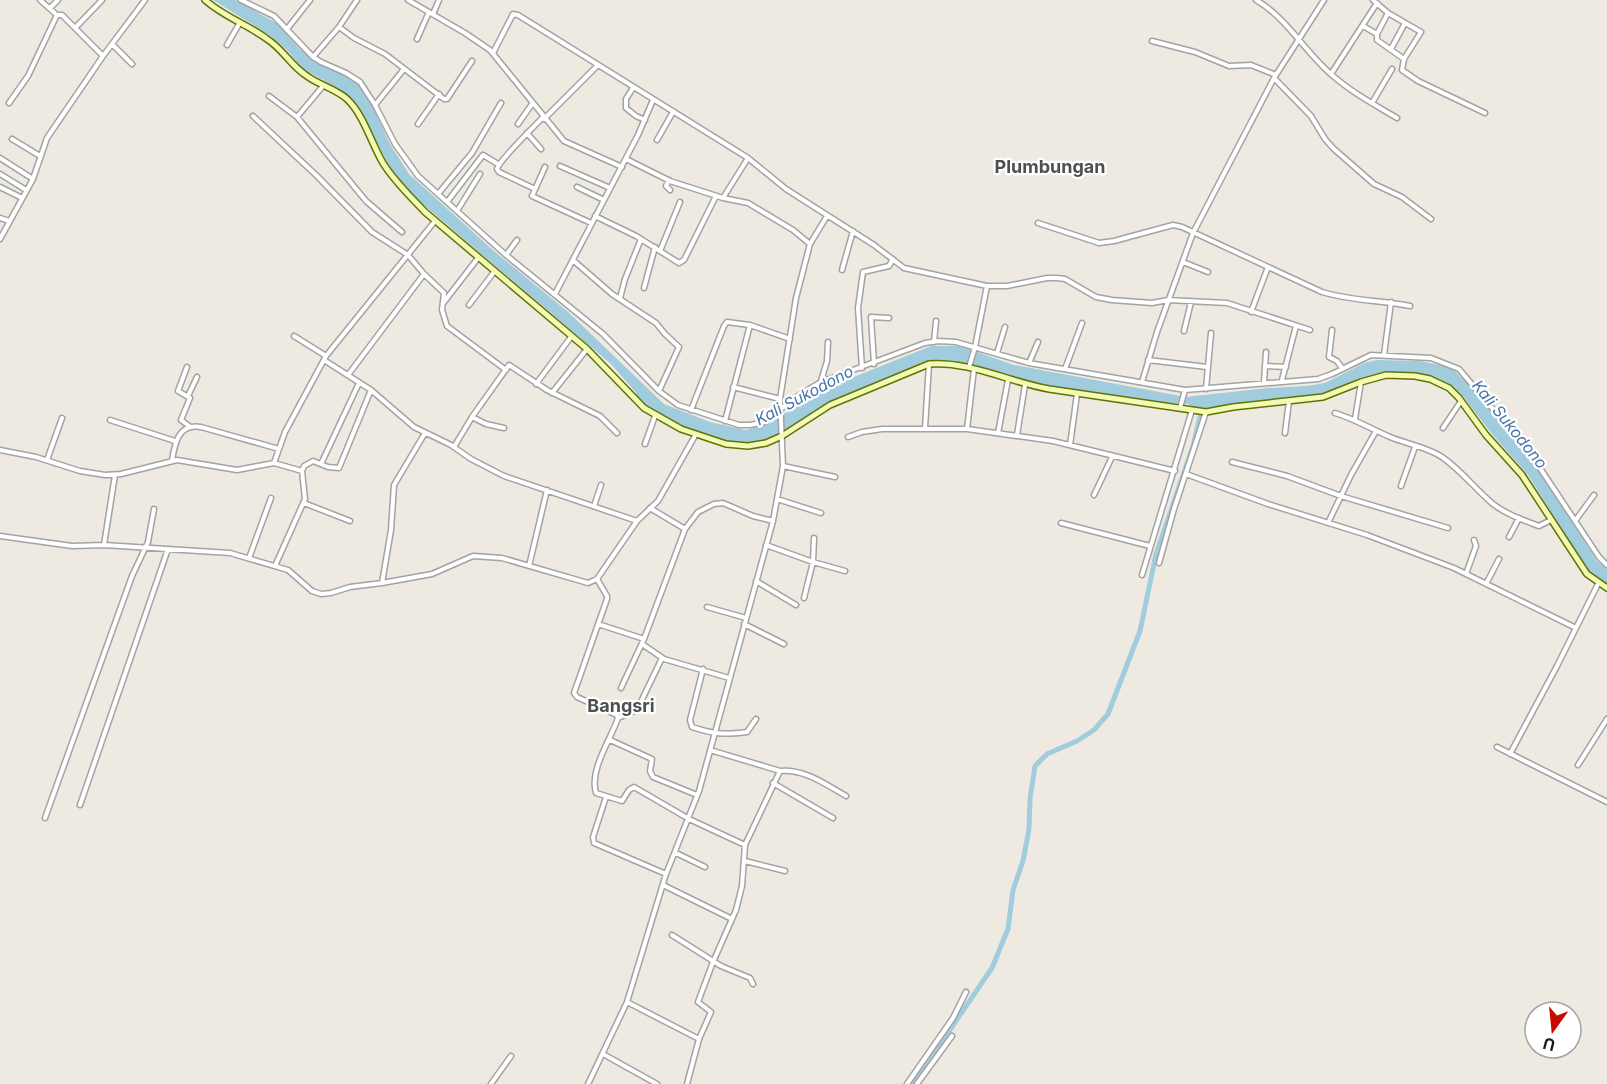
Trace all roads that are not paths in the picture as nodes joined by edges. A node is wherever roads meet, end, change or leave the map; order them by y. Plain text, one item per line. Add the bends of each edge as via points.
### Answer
1 (40, 0) edge
2 (58, 0) edge
3 (102, 0) edge
4 (145, 0) edge
5 (205, 0) edge
6 (241, 0) edge
7 (310, 0) edge
8 (357, 0) edge
9 (408, 0) edge
10 (439, 0) edge
11 (1256, 0) edge
12 (1323, 0) edge
13 (1375, 1) edge
14 (50, 9) junction
15 (431, 13) junction
16 (1388, 13) junction
17 (57, 15) junction
18 (1405, 23) junction
19 (239, 24) junction
20 (1363, 26) junction
21 (339, 27) junction
22 (75, 28) junction
23 (287, 29) junction
24 (1377, 34) junction
25 (417, 39) dead end
26 (1298, 39) junction
27 (1152, 41) dead end
28 (112, 44) junction
29 (227, 45) dead end
30 (1391, 49) junction
31 (493, 53) junction
32 (103, 56) junction
33 (313, 57) junction
34 (1404, 59) junction
35 (472, 61) dead end
36 (132, 64) dead end
37 (598, 65) junction
38 (404, 69) junction
39 (1392, 69) dead end
40 (1331, 74) junction
41 (1275, 77) junction
42 (323, 86) junction
43 (633, 88) junction
44 (439, 94) junction
45 (269, 96) dead end
46 (653, 100) junction
47 (9, 103) dead end
48 (501, 103) dead end
49 (1372, 103) junction
50 (532, 104) junction
51 (375, 105) junction
52 (673, 112) junction
53 (1485, 113) dead end
54 (253, 116) dead end
55 (297, 117) junction
56 (544, 118) junction
57 (1397, 118) dead end
58 (645, 120) junction
59 (418, 124) dead end
60 (518, 124) dead end
61 (527, 133) junction
62 (12, 139) dead end
63 (657, 140) dead end
64 (541, 149) dead end
65 (40, 156) junction
66 (0, 158) edge
67 (748, 158) junction
68 (626, 159) junction
69 (498, 164) junction
70 (560, 166) dead end
71 (545, 167) dead end
72 (622, 167) junction
73 (0, 174) edge
74 (480, 174) dead end
75 (33, 179) junction
76 (669, 180) junction
77 (0, 187) edge
78 (577, 187) dead end
79 (610, 188) junction
80 (535, 189) junction
81 (26, 190) junction
82 (670, 190) dead end
83 (438, 194) junction
84 (716, 196) junction
85 (22, 198) junction
86 (723, 198) junction
87 (604, 200) junction
88 (447, 202) junction
89 (680, 202) dead end
90 (457, 211) junction
91 (595, 216) junction
92 (827, 216) junction
93 (0, 218) edge
94 (1431, 219) dead end
95 (435, 221) junction
96 (9, 222) junction
97 (1038, 223) dead end
98 (591, 224) junction
99 (853, 231) junction
100 (402, 232) dead end
101 (1193, 233) junction
102 (0, 239) edge
103 (641, 239) junction
104 (517, 240) dead end
105 (810, 244) junction
106 (655, 247) junction
107 (660, 251) junction
108 (408, 255) junction
109 (506, 255) junction
110 (478, 258) junction
111 (892, 259) junction
112 (574, 261) junction
113 (1183, 262) junction
114 (1268, 267) junction
115 (842, 270) dead end
116 (494, 272) junction
117 (1208, 272) dead end
118 (424, 274) junction
119 (987, 286) junction
120 (644, 288) dead end
121 (555, 294) junction
122 (620, 298) junction
123 (1168, 300) junction
124 (1191, 302) junction
125 (1391, 302) junction
126 (442, 305) junction
127 (469, 305) dead end
128 (1410, 306) dead end
129 (1251, 312) junction
130 (890, 318) dead end
131 (936, 321) dead end
132 (1082, 323) dead end
133 (750, 325) junction
134 (1296, 326) junction
135 (1005, 327) dead end
136 (1310, 330) dead end
137 (1332, 330) dead end
138 (1184, 331) dead end
139 (1211, 333) dead end
140 (294, 336) dead end
141 (572, 337) junction
142 (790, 339) junction
143 (828, 342) dead end
144 (934, 342) junction
145 (1038, 342) dead end
146 (975, 348) junction
147 (587, 349) junction
148 (1266, 352) dead end
149 (997, 353) junction
150 (1384, 355) junction
151 (325, 358) junction
152 (1148, 360) junction
153 (1029, 363) junction
154 (874, 364) junction
155 (929, 364) junction
156 (1266, 366) junction
157 (187, 367) dead end
158 (1207, 367) junction
159 (1286, 367) junction
160 (862, 368) junction
161 (970, 368) junction
162 (1342, 368) junction
163 (1065, 369) junction
164 (506, 370) junction
165 (348, 375) junction
166 (196, 377) dead end
167 (1008, 380) junction
168 (1282, 380) junction
169 (359, 382) junction
170 (821, 382) junction
171 (1142, 382) junction
172 (1264, 382) junction
173 (1361, 382) junction
174 (536, 384) junction
175 (1025, 385) junction
176 (733, 387) junction
177 (1206, 389) junction
178 (371, 390) junction
179 (659, 391) junction
180 (1184, 392) junction
181 (552, 393) junction
182 (1077, 394) junction
183 (188, 396) junction
184 (780, 399) junction
185 (1289, 401) junction
186 (1461, 401) junction
187 (1181, 406) junction
188 (692, 410) junction
189 (1199, 411) junction
190 (1335, 413) dead end
191 (779, 414) junction
192 (656, 416) junction
193 (472, 417) junction
194 (62, 418) dead end
195 (1355, 419) junction
196 (110, 420) dead end
197 (725, 421) junction
198 (189, 426) junction
199 (504, 428) dead end
200 (925, 428) junction
201 (1443, 428) dead end
202 (967, 429) junction
203 (1376, 431) junction
204 (617, 433) dead end
205 (998, 433) junction
206 (1285, 433) dead end
207 (425, 434) junction
208 (696, 434) junction
209 (782, 435) junction
210 (1017, 435) junction
211 (848, 437) dead end
212 (175, 441) junction
213 (645, 444) dead end
214 (1070, 445) junction
215 (454, 447) junction
216 (1415, 447) junction
217 (279, 449) junction
218 (0, 450) edge
219 (1112, 457) junction
220 (46, 460) junction
221 (172, 460) junction
222 (1232, 462) dead end
223 (274, 463) junction
224 (321, 464) junction
225 (783, 466) junction
226 (302, 471) junction
227 (1175, 471) junction
228 (1186, 474) junction
229 (116, 475) junction
230 (836, 477) dead end
231 (601, 485) dead end
232 (1401, 486) dead end
233 (547, 490) junction
234 (1094, 495) dead end
235 (1594, 495) dead end
236 (1341, 496) junction
237 (271, 498) dead end
238 (777, 500) junction
239 (304, 503) junction
240 (594, 506) junction
241 (154, 508) dead end
242 (650, 508) junction
243 (821, 513) dead end
244 (1519, 518) junction
245 (637, 520) junction
246 (1551, 520) junction
247 (350, 521) dead end
248 (773, 521) junction
249 (1575, 521) junction
250 (1061, 523) dead end
251 (1328, 523) junction
252 (1448, 528) dead end
253 (685, 529) junction
254 (0, 536) edge
255 (1509, 537) dead end
256 (814, 538) dead end
257 (1474, 540) dead end
258 (104, 545) junction
259 (766, 545) junction
260 (1150, 546) junction
261 (144, 549) junction
262 (168, 549) junction
263 (249, 558) junction
264 (1499, 559) dead end
265 (813, 562) junction
266 (1159, 563) dead end
267 (1607, 565) edge
268 (275, 566) junction
269 (529, 566) junction
270 (845, 570) dead end
271 (1466, 574) junction
272 (1142, 575) dead end
273 (597, 579) junction
274 (756, 581) junction
275 (382, 583) junction
276 (1486, 584) junction
277 (1599, 584) junction
278 (1607, 588) edge
279 (804, 598) dead end
280 (796, 605) dead end
281 (707, 607) dead end
282 (746, 618) junction
283 (598, 624) junction
284 (744, 624) junction
285 (1576, 628) junction
286 (644, 639) junction
287 (642, 644) junction
288 (784, 644) dead end
289 (662, 658) junction
290 (703, 669) junction
291 (729, 678) junction
292 (621, 688) dead end
293 (618, 718) junction
294 (756, 719) dead end
295 (1607, 719) edge
296 (1604, 729) edge
297 (714, 734) junction
298 (610, 740) junction
299 (1497, 747) dead end
300 (710, 750) junction
301 (1510, 754) junction
302 (1578, 765) dead end
303 (780, 771) junction
304 (773, 783) junction
305 (697, 795) junction
306 (846, 796) dead end
307 (606, 797) junction
308 (1607, 802) edge
309 (80, 805) dead end
310 (45, 818) dead end
311 (833, 818) dead end
312 (688, 819) junction
313 (745, 845) junction
314 (675, 853) junction
315 (745, 861) junction
316 (705, 867) dead end
317 (785, 871) dead end
318 (666, 874) junction
319 (664, 886) junction
320 (732, 919) junction
321 (672, 935) dead end
322 (713, 961) junction
323 (753, 984) dead end
324 (966, 992) dead end
325 (627, 1002) junction
326 (952, 1035) dead end
327 (699, 1039) junction
328 (603, 1054) junction
329 (511, 1056) dead end
330 (491, 1084) edge
331 (588, 1084) edge
332 (657, 1084) edge
333 (687, 1084) edge
334 (907, 1084) edge
335 (917, 1084) edge

1 - 14 street
2 - 14 street
3 - 22 street
4 - 28 street
5 - 19 main road
6 - 23 street via 269,13
7 - 23 street
8 - 21 street
9 - 15 street
10 - 15 street
11 - 26 street
12 - 26 street
13 - 16 street
13 - 20 street
14 - 17 street
15 - 25 street
15 - 31 street
16 - 18 street
16 - 24 street
17 - 22 street
17 - 47 street via 28,76
18 - 30 street
18 - 34 street via 1421,33
19 - 29 street
19 - 42 main road via 267,38 297,69
20 - 24 street
20 - 40 street
21 - 33 street
21 - 38 street
22 - 32 street
23 - 33 street
24 - 30 street via 1377,40
26 - 40 street
26 - 41 street
27 - 41 street via 1204,54 1229,66 1251,64
28 - 32 street
28 - 36 street
30 - 34 street
31 - 37 street via 513,14 517,14
31 - 50 street
32 - 65 street via 46,138
33 - 51 street via 360,82
34 - 53 street via 1402,69 1407,74
35 - 44 street via 447,99
37 - 43 street
37 - 56 street
38 - 44 street
38 - 51 street
39 - 49 street
40 - 49 street
41 - 94 street via 1311,116 1334,149 1374,184 1401,197
41 - 101 street
42 - 55 street
42 - 95 main road via 353,107 387,169
43 - 46 street
43 - 58 street via 626,108
44 - 59 street
45 - 55 street
46 - 52 street
46 - 58 street
48 - 83 street via 472,153
49 - 57 street
50 - 56 street
50 - 60 street
51 - 83 street via 409,166
52 - 63 street
52 - 67 street
54 - 108 street via 372,232
55 - 100 street via 366,201
56 - 61 street
56 - 72 street via 567,143
58 - 68 street
61 - 64 street
61 - 69 street
62 - 65 street
65 - 75 street
66 - 75 street
67 - 86 street
67 - 92 street
68 - 72 street
68 - 76 street
69 - 80 street via 499,172
69 - 88 street via 483,155
70 - 79 street
71 - 80 street
72 - 79 street
73 - 81 street
74 - 90 street
75 - 81 street
76 - 82 street via 666,186
76 - 84 street
77 - 85 street
78 - 87 street
79 - 87 street
80 - 98 street via 535,199
81 - 85 street
83 - 88 street
84 - 86 street
84 - 107 street via 682,263
85 - 96 street
86 - 105 street via 748,203
87 - 91 street
88 - 90 street
89 - 107 street
90 - 109 street
91 - 98 street
91 - 103 street
92 - 99 street
92 - 105 street
93 - 96 street
95 - 108 street
95 - 110 main road
96 - 102 street
97 - 101 street via 1099,243 1166,226 1182,227
98 - 112 street
99 - 111 street
99 - 115 street
101 - 113 street
101 - 114 street
103 - 106 street
103 - 122 street
104 - 109 street
105 - 142 street
106 - 107 street
106 - 120 street
108 - 118 street
108 - 151 street
109 - 121 street
110 - 116 main road
110 - 126 street
111 - 119 street via 912,271
111 - 160 street via 889,266 863,272 858,308
112 - 121 street
112 - 122 street
113 - 117 street
113 - 123 street
114 - 125 street via 1344,298
114 - 129 street
116 - 127 street
116 - 141 main road
118 - 126 street via 444,293
118 - 165 street
119 - 123 street via 1057,278 1096,297 1152,303
119 - 146 street
121 - 179 street via 617,346
122 - 179 street via 656,323 680,347
123 - 124 street
123 - 152 street
124 - 129 street via 1227,303
124 - 138 street
125 - 128 street
125 - 150 street
126 - 164 street via 450,329
129 - 134 street
130 - 154 street via 871,317
131 - 144 street
132 - 163 street
133 - 142 street
133 - 176 street
133 - 188 street via 730,321 725,324
134 - 136 street
134 - 159 street
135 - 149 street
137 - 162 street via 1329,357
139 - 158 street
140 - 151 street
141 - 147 main road
141 - 174 street
142 - 184 street
143 - 170 street
144 - 146 street via 950,341
144 - 154 street
145 - 153 street
146 - 149 street
146 - 161 street
147 - 181 street
147 - 192 main road
148 - 156 street
149 - 153 street
150 - 162 street via 1368,356
150 - 249 street via 1431,358 1459,369 1530,453
151 - 165 street
151 - 217 street
152 - 158 street
152 - 171 street
153 - 163 street
154 - 160 street
155 - 161 main road
155 - 200 street
155 - 209 main road via 823,409
156 - 159 street
156 - 172 street
157 - 183 street via 178,391
158 - 177 street
159 - 168 street
160 - 170 street
161 - 167 main road
161 - 202 street
162 - 168 street via 1318,378
163 - 171 street
164 - 174 street via 509,365
164 - 193 street
165 - 169 street
166 - 183 street
167 - 175 main road
167 - 205 street
168 - 172 street
169 - 178 street
169 - 224 street
170 - 191 street
171 - 180 street
172 - 177 street
173 - 185 main road via 1323,397
173 - 186 main road via 1386,375 1422,377 1449,388
173 - 195 street
174 - 181 street
175 - 182 main road
175 - 210 street
176 - 184 street
176 - 197 street
177 - 180 street
178 - 207 street
178 - 224 street via 341,466 336,469
179 - 188 street
180 - 187 street
181 - 204 street via 600,416
182 - 187 main road
182 - 214 street
183 - 198 street via 180,420
184 - 191 street
185 - 189 main road
185 - 206 street
186 - 201 street
186 - 246 main road via 1522,475
187 - 189 main road
188 - 197 street
189 - 227 street
189 - 228 street
190 - 195 street
191 - 197 street via 755,425
191 - 209 street
192 - 208 main road
192 - 213 street
193 - 199 street
193 - 215 street
194 - 220 street
195 - 203 street
196 - 212 street
198 - 212 street
198 - 217 street
200 - 202 street
200 - 211 street via 882,429
202 - 205 street
203 - 216 street
203 - 236 street
205 - 210 street
207 - 215 street
207 - 275 street via 394,485
208 - 209 main road via 748,446
208 - 242 street via 658,501
209 - 225 street
210 - 214 street
212 - 221 street
214 - 219 street
215 - 233 street via 504,476
216 - 232 street
216 - 244 street via 1439,456 1493,503
217 - 223 street
218 - 220 street
219 - 227 street
219 - 234 street
220 - 229 street via 80,471
221 - 223 street via 237,470
221 - 229 street
222 - 236 street
223 - 226 street
224 - 226 street via 308,462
225 - 230 street
225 - 238 street
226 - 239 street
227 - 260 street
228 - 251 street
228 - 266 street
229 - 258 street
231 - 240 street
233 - 240 street
233 - 269 street
235 - 249 street
236 - 251 street
236 - 252 street
237 - 263 street
238 - 243 street
238 - 248 street
239 - 247 street
239 - 268 street
240 - 245 street
241 - 261 street
242 - 245 street
242 - 253 street
244 - 246 street via 1539,526
244 - 255 street
245 - 273 street
246 - 277 main road via 1584,570
248 - 253 street via 723,503 698,512
248 - 259 street
249 - 267 street
250 - 260 street
251 - 271 street
253 - 286 street
254 - 258 street via 72,546
256 - 265 street
257 - 271 street via 1476,546
258 - 261 street
259 - 265 street
259 - 274 street
260 - 272 street
261 - 262 street
261 - 310 street
262 - 263 street
262 - 309 street
263 - 268 street
264 - 276 street
265 - 270 street
265 - 279 street
268 - 275 street via 288,570 321,594
269 - 273 street via 588,583
269 - 275 street via 502,558 473,556 432,574
271 - 276 street
273 - 283 street via 607,596
274 - 280 street
274 - 282 street
276 - 285 street
277 - 278 main road
277 - 285 street
281 - 282 street
282 - 284 street
283 - 286 street
283 - 293 street via 574,693
284 - 288 street
284 - 291 street
285 - 301 street
286 - 287 street
287 - 289 street
287 - 292 street
289 - 290 street
289 - 293 street via 636,713
290 - 291 street
290 - 297 street via 690,724
291 - 297 street
293 - 298 street
294 - 297 street via 747,732
295 - 296 street
296 - 302 street
297 - 300 street
298 - 305 street via 652,759 653,777
298 - 307 street via 599,762 595,788 596,793
299 - 301 street
300 - 303 street
300 - 305 street
301 - 308 street
303 - 304 street
303 - 306 street via 798,771
304 - 311 street
304 - 313 street
305 - 312 street
307 - 312 street via 622,801 634,787
307 - 318 street via 594,843
312 - 313 street
312 - 314 street
313 - 315 street
314 - 316 street
314 - 318 street
315 - 317 street
315 - 320 street
318 - 319 street
319 - 320 street
319 - 325 street
320 - 322 street
321 - 322 street
322 - 323 street via 750,978
322 - 327 street via 698,1002 711,1012
324 - 334 street
325 - 327 street
325 - 328 street
326 - 335 street
327 - 333 street
328 - 331 street
328 - 332 street
329 - 330 street

